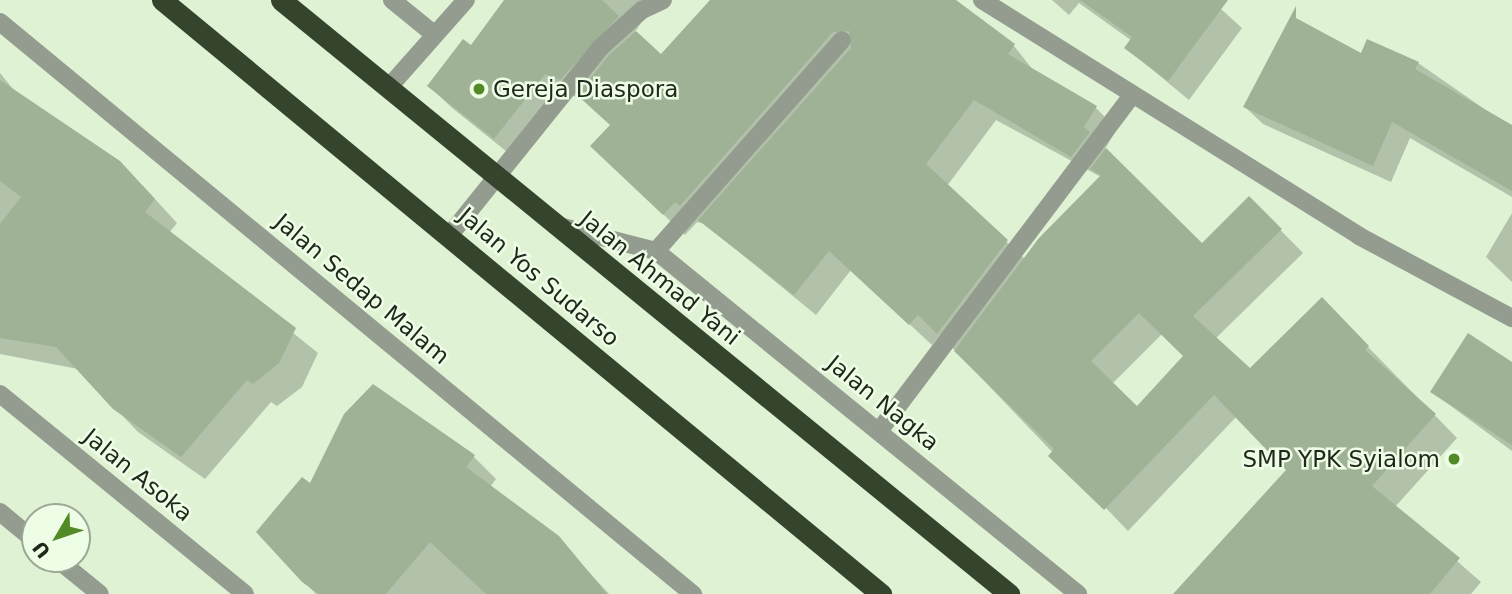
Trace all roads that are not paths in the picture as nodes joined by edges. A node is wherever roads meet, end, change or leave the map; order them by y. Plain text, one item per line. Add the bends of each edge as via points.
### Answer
1 (162, 0) edge
2 (281, 0) edge
3 (392, 0) edge
4 (466, 0) edge
5 (663, 0) edge
6 (982, 0) edge
7 (0, 22) edge
8 (435, 35) junction
9 (842, 40) dead end
10 (389, 87) junction
11 (1131, 96) junction
12 (500, 179) junction
13 (553, 225) junction
14 (449, 236) junction
15 (656, 251) junction
16 (1512, 317) edge
17 (0, 394) edge
18 (879, 431) junction
19 (0, 512) edge
20 (21, 529) edge
21 (74, 573) edge
22 (100, 594) edge
23 (245, 594) edge
24 (693, 594) edge
25 (881, 594) edge
26 (1009, 594) edge
27 (1078, 594) edge

1 - 14 highway, Jalan Yos Sudarso
2 - 10 highway, Jalan Ahmad Yani
3 - 8 street
4 - 8 street
5 - 12 street via 642,10 601,47
6 - 11 street
7 - 24 street, Jalan Sedap Malam
8 - 10 street
9 - 15 street
10 - 12 highway, Jalan Ahmad Yani
11 - 16 street via 1359,236
11 - 18 street
12 - 13 highway, Jalan Ahmad Yani
12 - 14 street
13 - 15 street
13 - 26 highway, Jalan Ahmad Yani
14 - 25 highway, Jalan Yos Sudarso
15 - 18 street, Jalan Nagka
17 - 23 street, Jalan Asoka
18 - 27 street, Jalan Nagka
19 - 20 street
21 - 22 street

